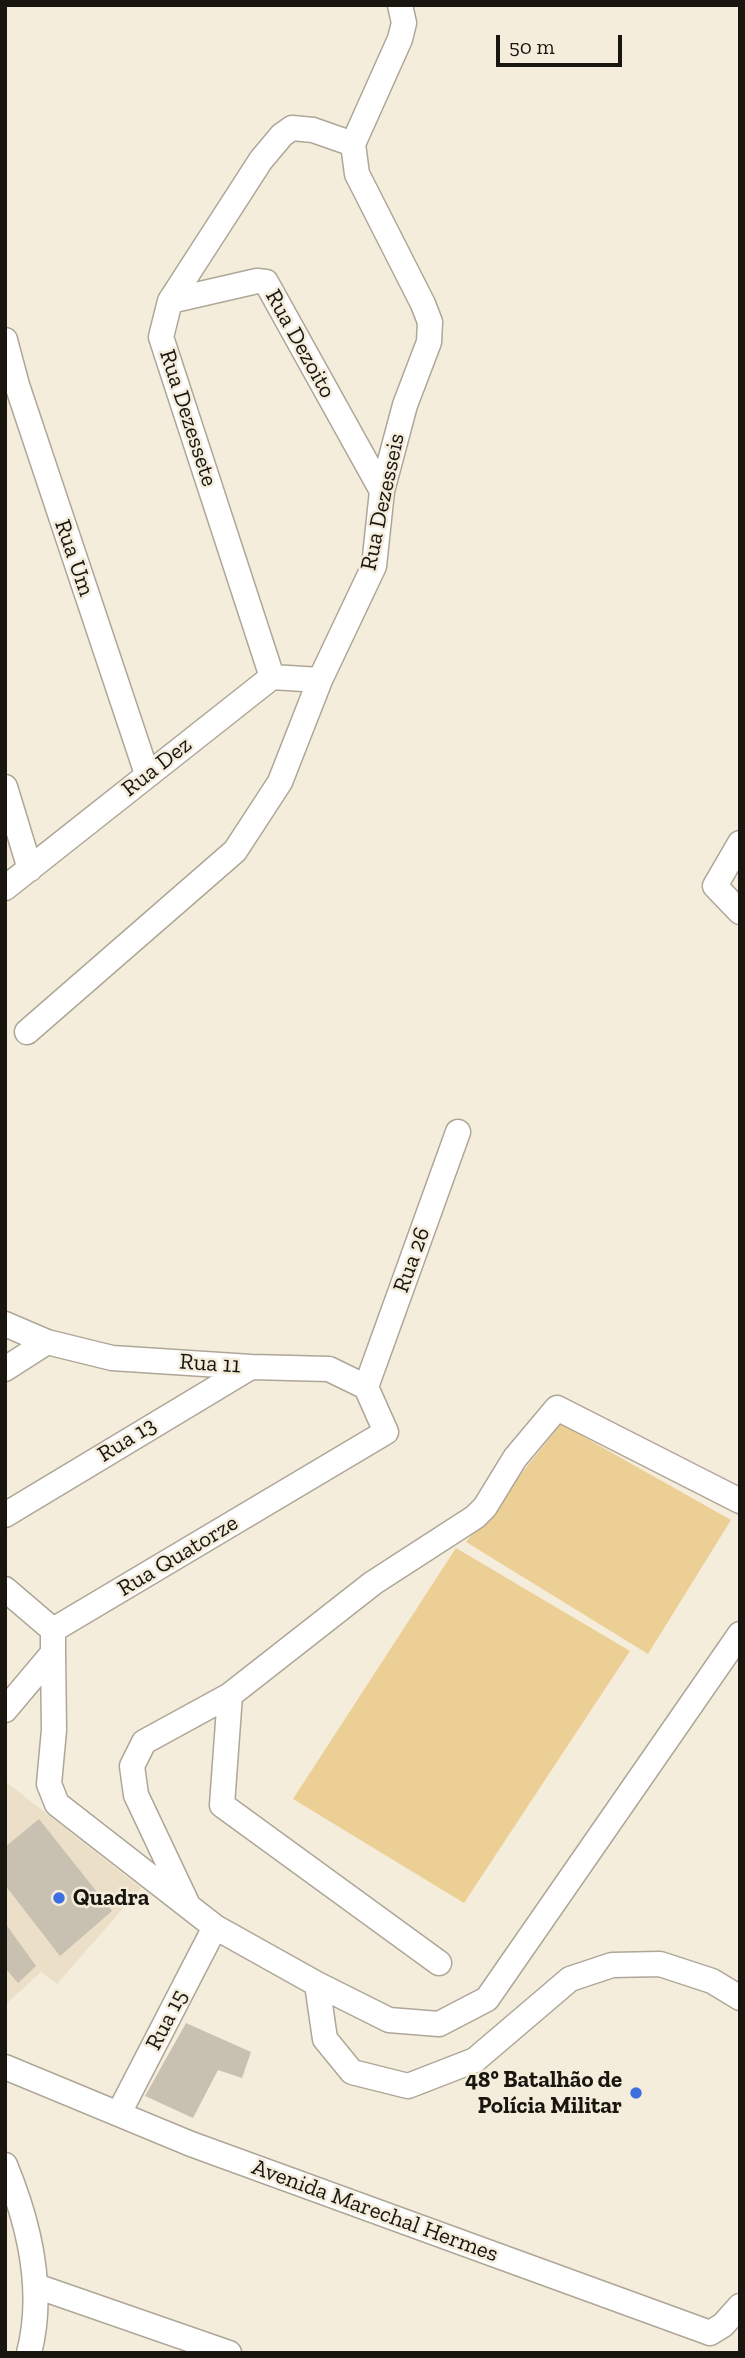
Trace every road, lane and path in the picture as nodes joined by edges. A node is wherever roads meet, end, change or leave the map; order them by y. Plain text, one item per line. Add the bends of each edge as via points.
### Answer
1 (400, 5) edge
2 (353, 144) junction
3 (170, 301) junction
4 (5, 340) edge
5 (382, 491) junction
6 (272, 677) junction
7 (320, 680) junction
8 (147, 774) junction
9 (5, 787) edge
10 (740, 843) edge
11 (30, 869) junction
12 (5, 888) edge
13 (740, 912) edge
14 (27, 1032) dead end
15 (458, 1132) dead end
16 (5, 1324) edge
17 (47, 1342) junction
18 (251, 1367) junction
19 (5, 1369) edge
20 (366, 1387) junction
21 (740, 1502) edge
22 (5, 1515) edge
23 (5, 1589) edge
24 (740, 1634) edge
25 (53, 1641) junction
26 (230, 1695) junction
27 (5, 1710) edge
28 (189, 1907) junction
29 (215, 1927) junction
30 (439, 1964) dead end
31 (317, 1984) junction
32 (740, 1998) edge
33 (5, 2067) edge
34 (119, 2113) junction
35 (5, 2165) edge
36 (36, 2286) junction
37 (740, 2306) edge
38 (720, 2334) edge
39 (29, 2353) edge
40 (229, 2353) edge

1 - 2 street via 404,23 400,38
2 - 3 street, Rua Dezessete via 313,130 292,128 282,135
2 - 5 street, Rua Dezesseis via 357,174 430,322 429,342 405,405
3 - 5 street, Rua Dezoito via 266,282
3 - 6 street, Rua Dezessete via 161,337
4 - 8 street, Rua Um
5 - 7 street, Rua Dezesseis via 374,566
6 - 7 street
6 - 8 street, Rua Dez
7 - 14 street, Rua Dezesseis via 280,782 235,851
8 - 11 street, Rua Dez
9 - 11 street
10 - 13 street via 715,886
11 - 12 street, Rua Dez
15 - 20 street, Rua 26
16 - 17 street, Rua 11
17 - 18 street, Rua 11 via 111,1358
17 - 19 street
18 - 20 street, Rua 11 via 329,1369
18 - 22 street, Rua 13
20 - 25 street, Rua Quatorze via 386,1432
21 - 26 street via 557,1408 515,1458 475,1517 373,1583
23 - 25 street
24 - 31 street via 487,1999 439,2024 389,2020
25 - 27 street, Rua Quatorze
25 - 28 street via 50,1784 57,1804
26 - 28 street via 144,1742 131,1766 136,1795
26 - 30 street via 222,1805
28 - 29 street
29 - 31 street
29 - 34 street, Rua 15
31 - 32 street via 325,2039 352,2072 408,2086 475,2060 570,1979 612,1965 660,1964 712,1981
33 - 34 street, Avenida Marechal Hermes
34 - 38 street, Avenida Marechal Hermes via 191,2144
35 - 36 street via 17,2193
36 - 39 street
36 - 40 street
37 - 38 street, Avenida Marechal Hermes

